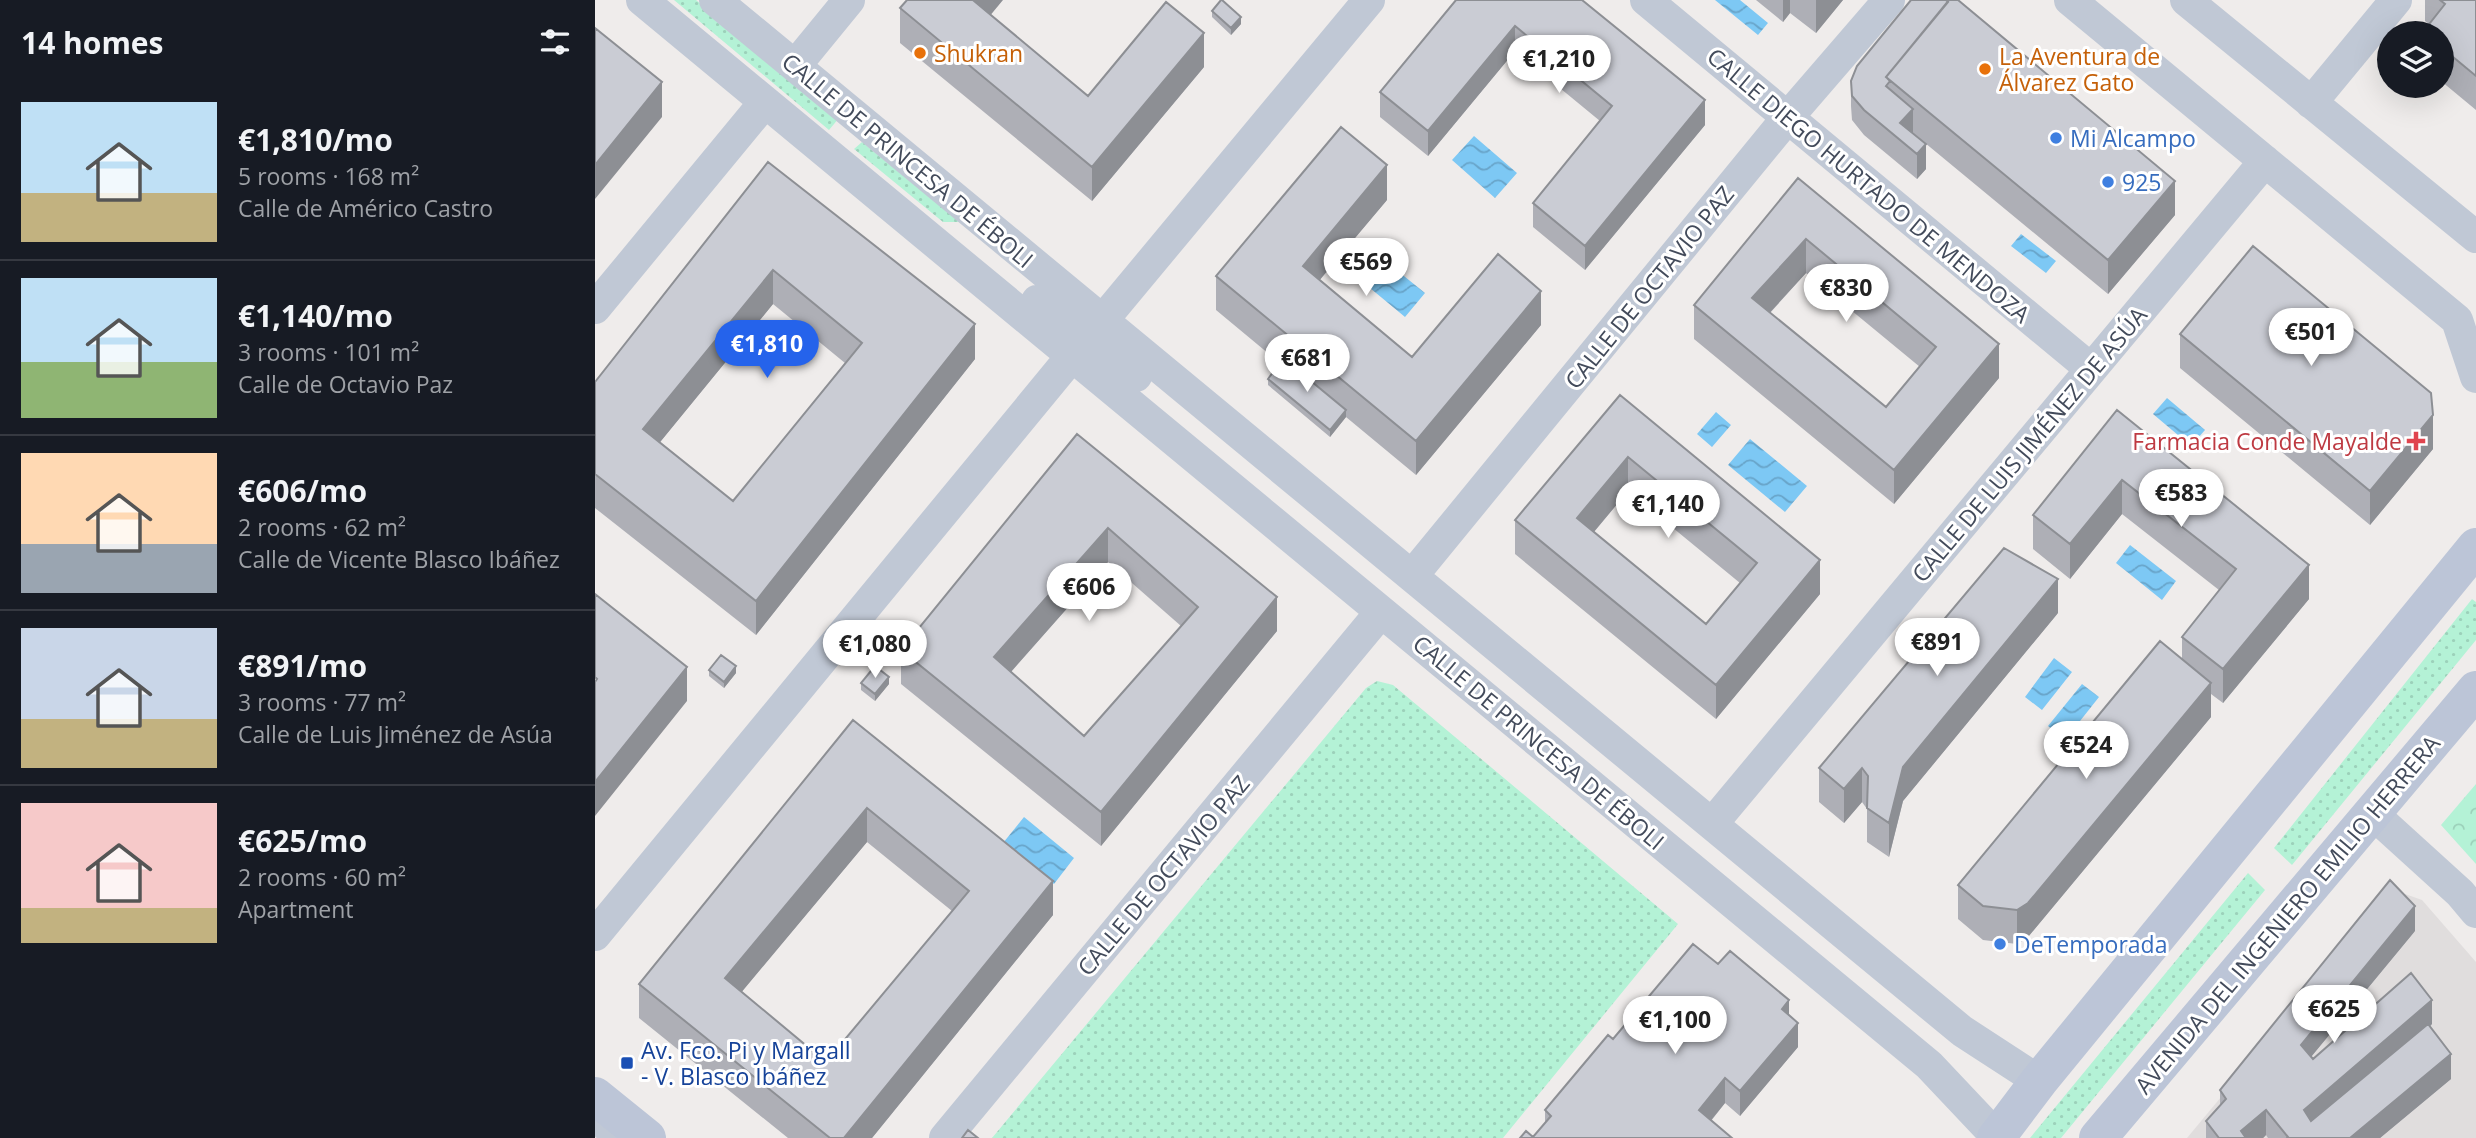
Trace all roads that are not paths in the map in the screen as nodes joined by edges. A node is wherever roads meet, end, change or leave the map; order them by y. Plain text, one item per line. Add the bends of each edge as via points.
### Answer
1 (642, 0) edge
2 (715, 0) edge
3 (849, 0) edge
4 (1369, 0) edge
5 (1646, 0) edge
6 (1889, 0) edge
7 (2070, 0) edge
8 (2186, 0) edge
9 (2396, 0) edge
10 (795, 66) junction
11 (765, 102) junction
12 (2311, 103) junction
13 (1788, 117) junction
14 (2265, 161) junction
15 (2476, 237) edge
16 (939, 245) junction
17 (595, 308) edge
18 (1102, 321) junction
19 (1072, 356) junction
20 (2091, 369) junction
21 (2476, 377) edge
22 (1222, 420) junction
23 (2476, 547) edge
24 (1412, 576) junction
25 (1381, 611) junction
26 (2476, 690) edge
27 (2373, 814) junction
28 (1712, 824) junction
29 (2476, 912) edge
30 (595, 935) edge
31 (2039, 1081) junction
32 (595, 1096) edge
33 (595, 1126) edge
34 (609, 1138) edge
35 (647, 1138) edge
36 (945, 1138) edge
37 (1996, 1138) edge
38 (2099, 1138) edge

1 - 11 street, CALLE DE PRINCESA DE ÉBOLI
2 - 10 street, CALLE DE PRINCESA DE ÉBOLI
3 - 10 street
4 - 18 street
5 - 13 street, CALLE DIEGO HURTADO DE MENDOZA
6 - 13 street, CALLE DE OCTAVIO PAZ
7 - 14 street
8 - 12 street
9 - 12 street
10 - 18 street, CALLE DE PRINCESA DE ÉBOLI
11 - 16 street, CALLE DE PRINCESA DE ÉBOLI
11 - 17 street
12 - 15 street
13 - 20 street, CALLE DIEGO HURTADO DE MENDOZA
13 - 24 street, CALLE DE OCTAVIO PAZ
14 - 20 street, CALLE DE LUIS JIMÉNEZ DE ASÚA
14 - 21 street via 2457,320
16 - 18 street, CALLE DE PRINCESA DE ÉBOLI via 988,260 1069,327
16 - 19 street, CALLE DE PRINCESA DE ÉBOLI
18 - 22 street, CALLE DE PRINCESA DE ÉBOLI
19 - 22 street, CALLE DE PRINCESA DE ÉBOLI via 1104,349 1163,398
19 - 25 street, CALLE DE PRINCESA DE ÉBOLI
19 - 30 street
20 - 28 street, CALLE DE LUIS JIMÉNEZ DE ASÚA
22 - 24 street, CALLE DE PRINCESA DE ÉBOLI
23 - 31 street
24 - 28 street, CALLE DE PRINCESA DE ÉBOLI
25 - 36 street, CALLE DE OCTAVIO PAZ
25 - 37 street, CALLE DE PRINCESA DE ÉBOLI via 1929,1065
26 - 27 street, AVENIDA DEL INGENIERO EMILIO HERRERA
27 - 29 street
27 - 38 street, AVENIDA DEL INGENIERO EMILIO HERRERA
28 - 31 street, CALLE DE PRINCESA DE ÉBOLI via 1962,1031
31 - 37 street
32 - 35 street
33 - 34 lane

